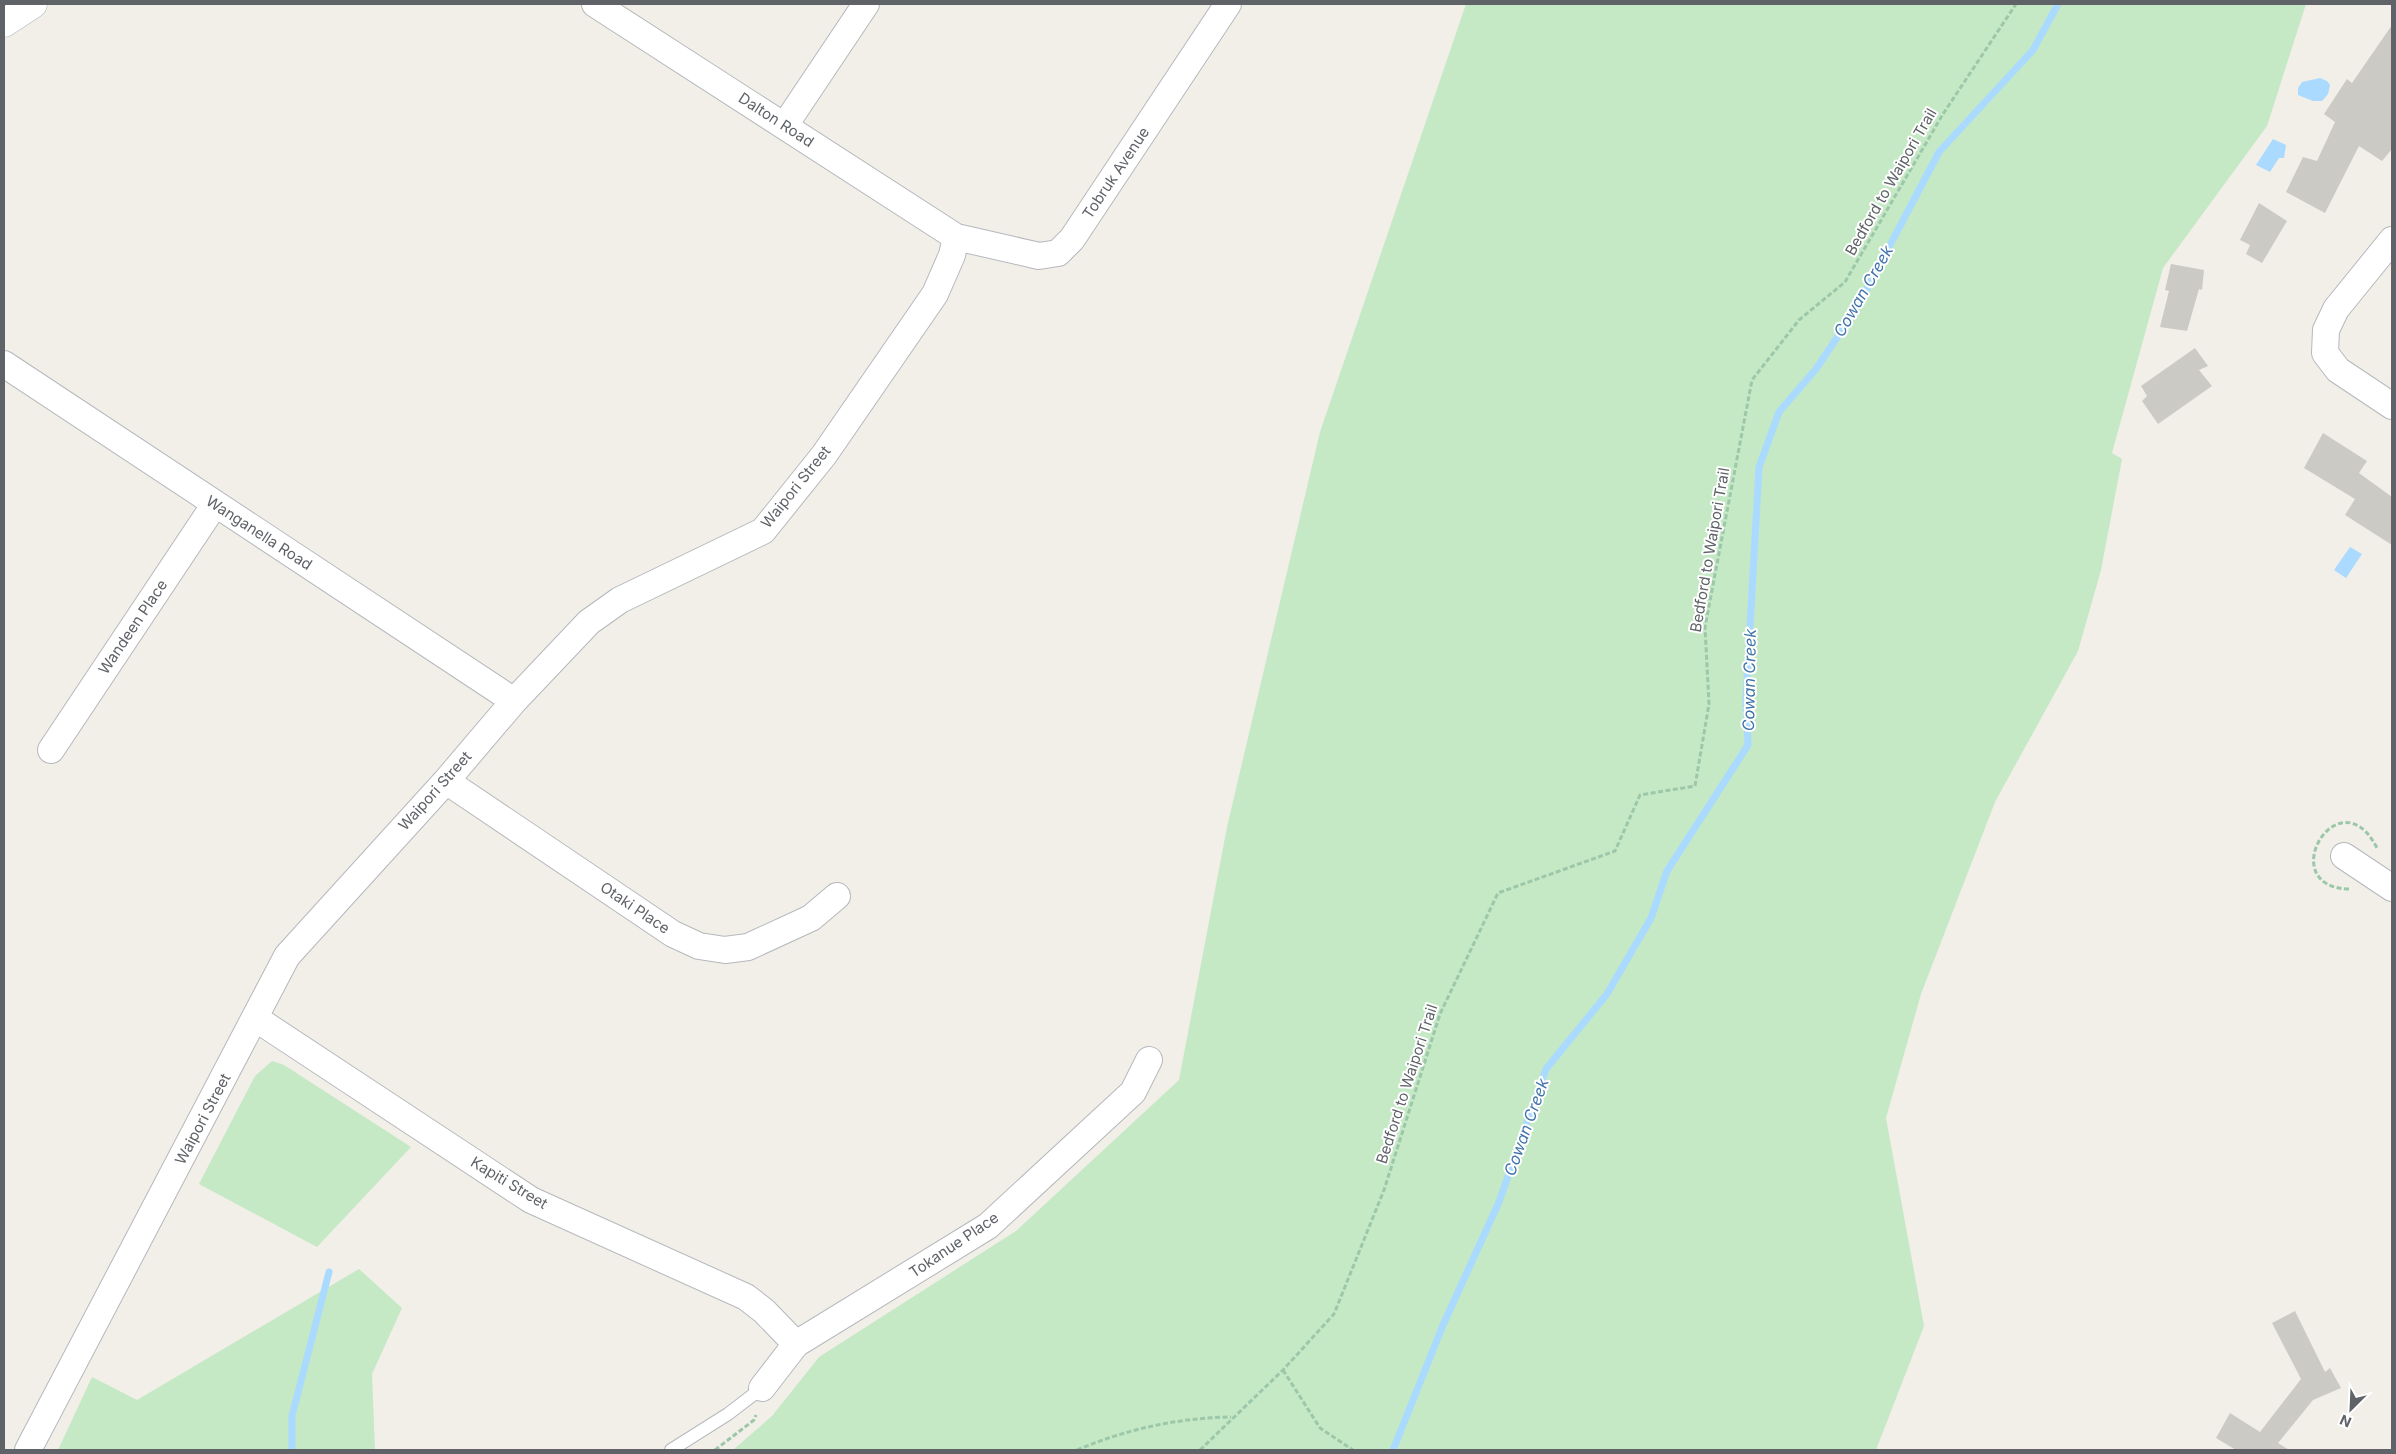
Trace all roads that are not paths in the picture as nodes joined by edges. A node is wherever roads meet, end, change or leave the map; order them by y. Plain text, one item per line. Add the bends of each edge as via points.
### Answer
1 (34, 4) edge
2 (595, 4) edge
3 (866, 4) edge
4 (1228, 4) edge
5 (4, 23) edge
6 (784, 125) junction
7 (956, 237) junction
8 (2392, 240) edge
9 (4, 364) edge
10 (2392, 406) edge
11 (215, 504) junction
12 (514, 701) junction
13 (51, 750) dead end
14 (446, 781) junction
15 (2344, 856) dead end
16 (2392, 888) edge
17 (837, 896) dead end
18 (255, 1018) junction
19 (1149, 1060) dead end
20 (796, 1344) junction
21 (762, 1388) joint
22 (28, 1450) edge
23 (670, 1450) edge

1 - 5 street
2 - 6 street, Dalton Road
3 - 6 street
4 - 7 street, Tobruk Avenue via 1072,239 1058,253 1039,256
6 - 7 street, Dalton Road
7 - 12 street, Waipori Street via 952,256 935,294 824,455 763,530 620,600 589,622
8 - 10 street via 2336,309 2326,330 2325,353 2338,370
9 - 11 street, Wanganella Road
11 - 12 street, Wanganella Road
11 - 13 street, Wandeen Place
12 - 14 street, Waipori Street
14 - 17 street, Otaki Place via 673,934 699,946 725,950 748,947 811,918
14 - 18 street, Waipori Street via 287,956
15 - 16 street
18 - 20 street, Kapiti Street via 531,1200 746,1297
18 - 22 street, Waipori Street
19 - 20 street, Tokanue Place via 1133,1092 988,1226
20 - 21 street, Tokanue Place
21 - 23 lane via 728,1414

